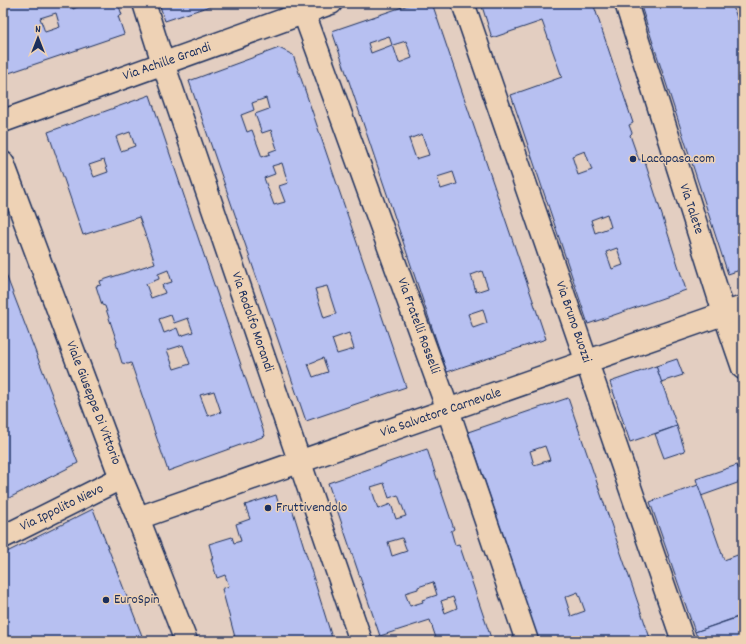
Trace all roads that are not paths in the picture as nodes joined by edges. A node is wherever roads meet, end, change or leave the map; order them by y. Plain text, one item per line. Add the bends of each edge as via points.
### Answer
1 (144, 3) edge
2 (331, 3) edge
3 (463, 3) edge
4 (626, 3) edge
5 (304, 14) junction
6 (163, 63) junction
7 (3, 121) edge
8 (3, 163) edge
9 (734, 310) edge
10 (587, 361) junction
11 (743, 368) edge
12 (448, 410) junction
13 (301, 462) junction
14 (121, 478) junction
15 (138, 518) junction
16 (3, 537) edge
17 (186, 641) edge
18 (361, 641) edge
19 (527, 641) edge
20 (683, 641) edge

1 - 6 street, Via Rodolfo Morandi
2 - 5 street, Via Achille Grandi
3 - 10 street, Via Bruno Buozzi
4 - 9 street, Via Talete
5 - 6 street, Via Achille Grandi
5 - 12 street, Via Fratelli Rosselli
6 - 7 street, Via Achille Grandi
6 - 13 street, Via Rodolfo Morandi
8 - 14 street, Viale Giuseppe Di Vittorio
9 - 10 street, Via Salvatore Carnevale
9 - 11 street, Via Talete
10 - 12 street, Via Salvatore Carnevale
10 - 20 street, Via Bruno Buozzi
12 - 13 street, Via Salvatore Carnevale
12 - 19 street, Via Fratelli Rosselli
13 - 15 street, Via Salvatore Carnevale
13 - 18 street, Via Rodolfo Morandi
14 - 15 street, Viale Giuseppe Di Vittorio
14 - 16 street, Via Ippolito Nievo
15 - 17 street, Viale Giuseppe Di Vittorio

